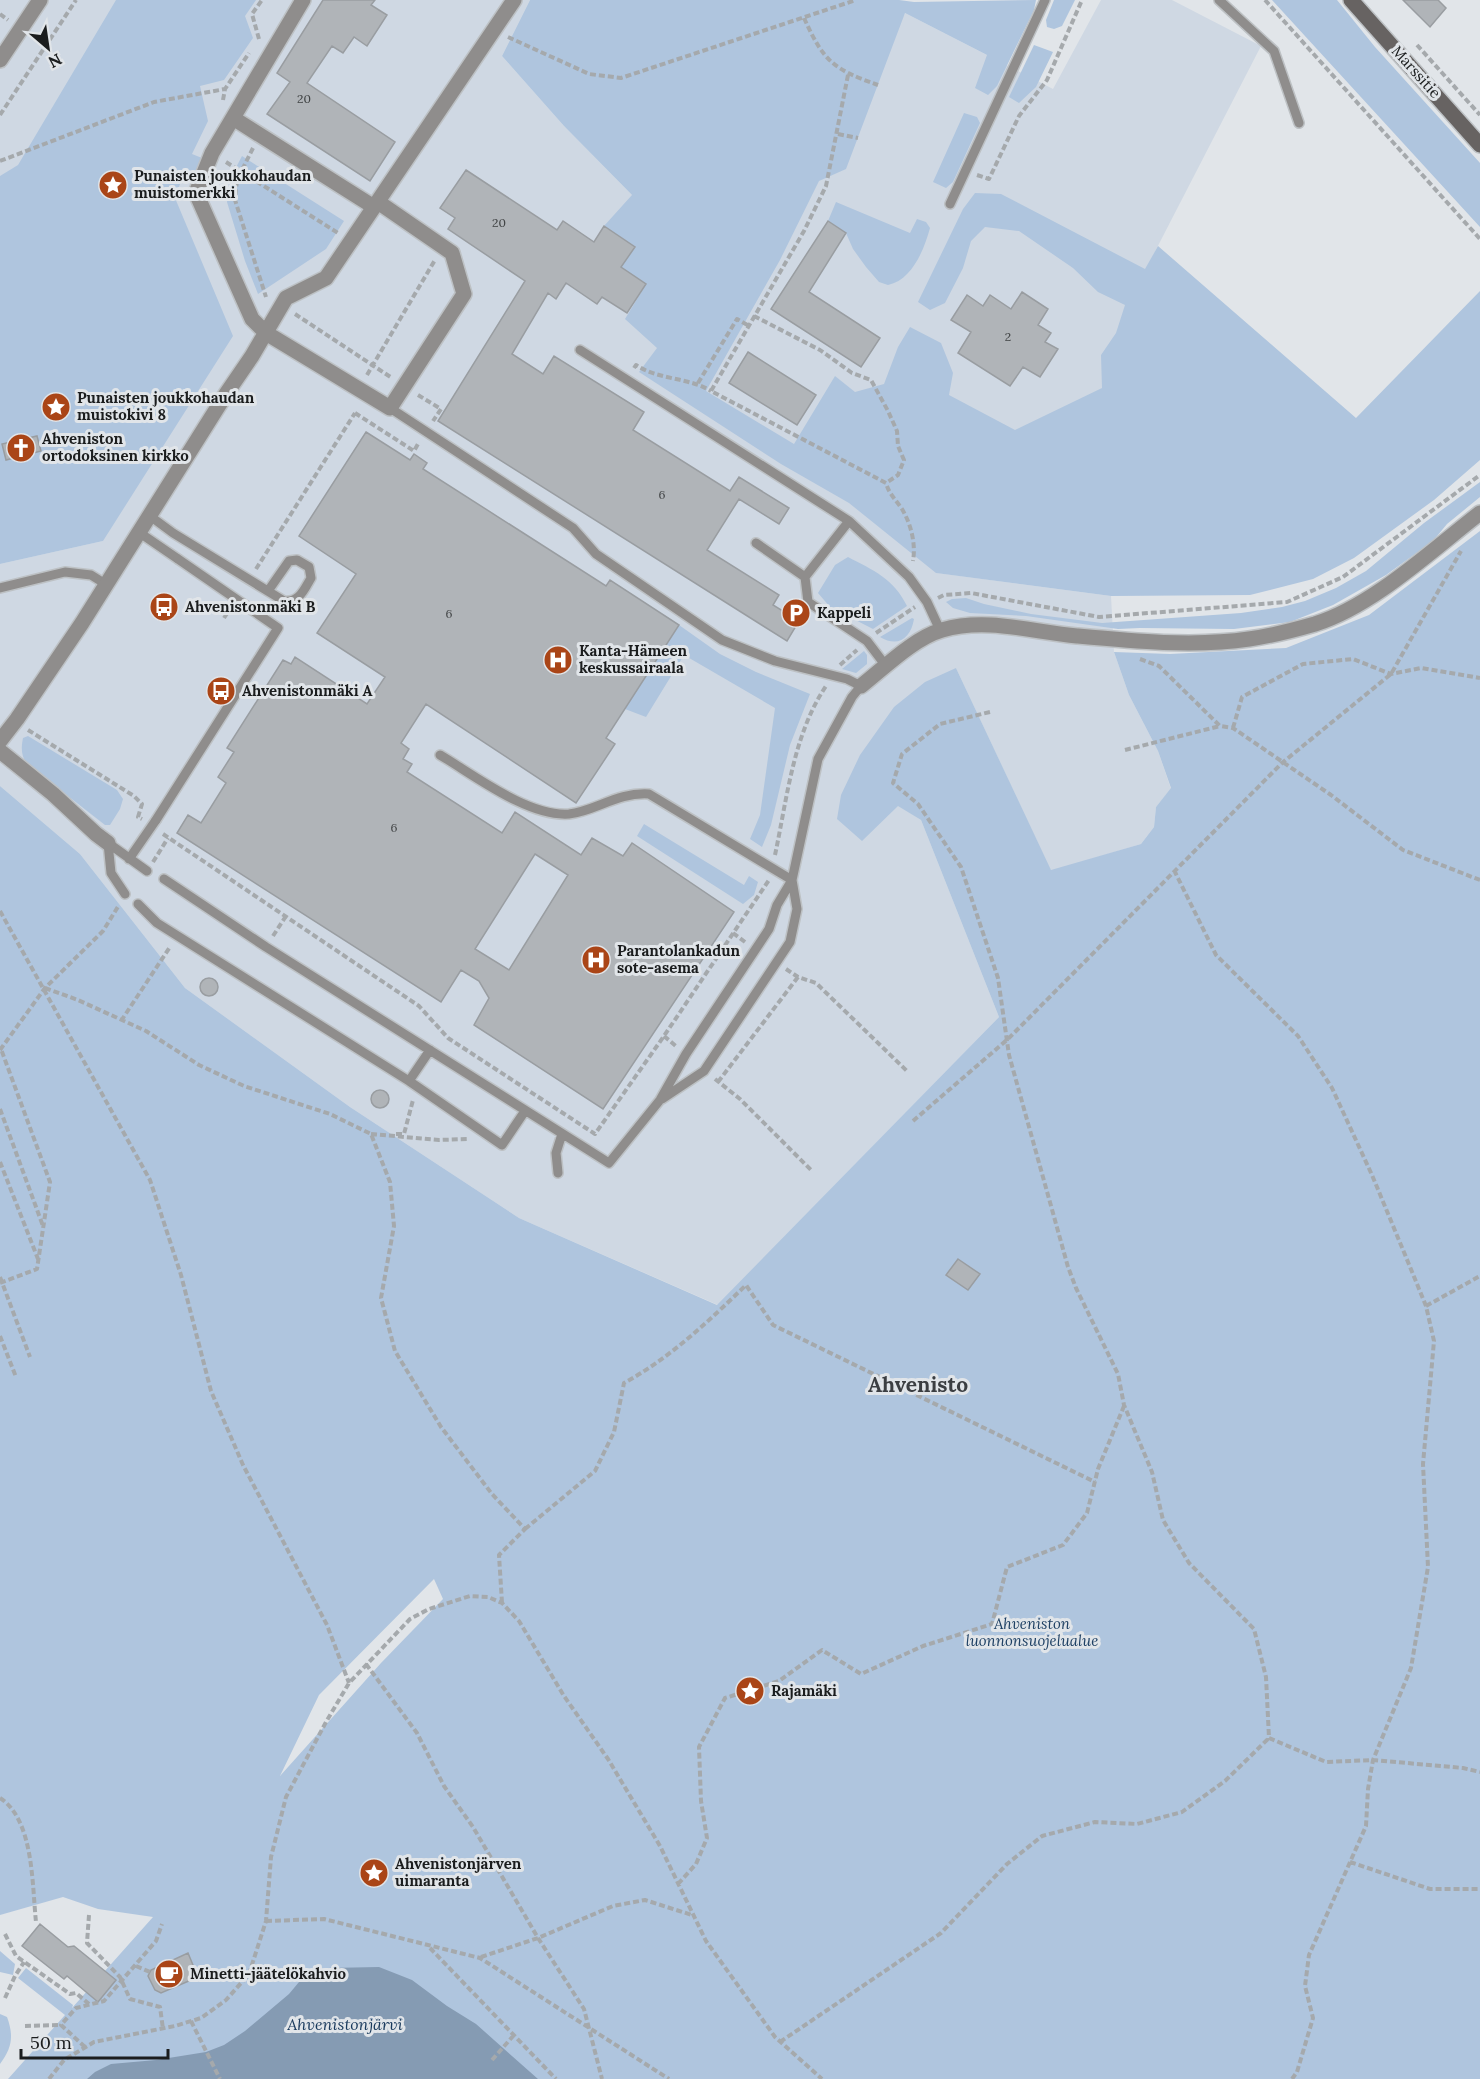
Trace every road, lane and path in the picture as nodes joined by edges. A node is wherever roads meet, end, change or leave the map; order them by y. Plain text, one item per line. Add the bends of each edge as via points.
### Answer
1 (40, 0) edge
2 (76, 0) edge
3 (262, 0) edge
4 (303, 0) edge
5 (514, 0) edge
6 (856, 0) edge
7 (1045, 0) edge
8 (1082, 0) edge
9 (1219, 0) edge
10 (1265, 0) edge
11 (1351, 0) edge
12 (804, 18) junction
13 (494, 30) junction
14 (1416, 44) dead end
15 (0, 60) edge
16 (848, 75) junction
17 (878, 85) dead end
18 (0, 115) edge
19 (1480, 115) edge
20 (233, 118) junction
21 (1299, 123) dead end
22 (838, 134) junction
23 (260, 135) junction
24 (858, 138) dead end
25 (1480, 145) edge
26 (0, 161) edge
27 (965, 171) junction
28 (242, 172) junction
29 (376, 204) junction
30 (950, 204) dead end
31 (342, 235) dead end
32 (1480, 238) edge
33 (443, 247) junction
34 (275, 290) dead end
35 (267, 296) junction
36 (282, 306) junction
37 (754, 316) junction
38 (252, 319) junction
39 (749, 326) junction
40 (267, 333) junction
41 (580, 350) dead end
42 (371, 364) junction
43 (641, 369) dead end
44 (698, 383) junction
45 (404, 386) junction
46 (360, 390) junction
47 (711, 391) junction
48 (390, 408) junction
49 (441, 409) dead end
50 (1480, 476) edge
51 (886, 483) junction
52 (1480, 513) edge
53 (150, 516) junction
54 (849, 521) junction
55 (140, 533) junction
56 (756, 543) dead end
57 (1462, 549) dead end
58 (914, 555) dead end
59 (805, 577) junction
60 (249, 580) junction
61 (107, 585) junction
62 (0, 588) edge
63 (268, 591) junction
64 (927, 602) junction
65 (230, 608) dead end
66 (224, 618) dead end
67 (940, 630) junction
68 (867, 641) junction
69 (886, 666) junction
70 (1159, 666) dead end
71 (1391, 674) junction
72 (833, 675) junction
73 (1480, 678) edge
74 (861, 686) junction
75 (990, 712) dead end
76 (15, 722) junction
77 (1220, 726) junction
78 (1233, 728) junction
79 (0, 741) edge
80 (1125, 750) dead end
81 (0, 751) edge
82 (441, 755) dead end
83 (1282, 763) junction
84 (154, 823) junction
85 (108, 843) junction
86 (129, 859) junction
87 (772, 868) junction
88 (1174, 870) junction
89 (147, 871) dead end
90 (164, 879) dead end
91 (792, 880) junction
92 (1480, 880) edge
93 (125, 894) joint
94 (138, 904) dead end
95 (0, 911) edge
96 (733, 933) junction
97 (177, 936) junction
98 (755, 949) junction
99 (776, 962) junction
100 (798, 977) junction
101 (45, 988) junction
102 (121, 1021) junction
103 (664, 1036) junction
104 (1008, 1039) junction
105 (0, 1049) edge
106 (430, 1050) junction
107 (686, 1054) junction
108 (704, 1071) junction
109 (908, 1072) dead end
110 (718, 1083) junction
111 (412, 1084) junction
112 (660, 1100) junction
113 (0, 1109) edge
114 (525, 1111) junction
115 (913, 1121) dead end
116 (371, 1134) junction
117 (562, 1134) junction
118 (493, 1139) junction
119 (0, 1162) edge
120 (812, 1171) dead end
121 (558, 1173) dead end
122 (44, 1228) junction
123 (38, 1260) junction
124 (1480, 1276) edge
125 (1, 1281) edge
126 (1426, 1306) junction
127 (0, 1336) edge
128 (30, 1357) dead end
129 (16, 1377) dead end
130 (1124, 1405) junction
131 (1095, 1482) junction
132 (525, 1529) junction
133 (502, 1604) junction
134 (366, 1664) junction
135 (349, 1683) junction
136 (1269, 1738) junction
137 (1373, 1760) junction
138 (1480, 1772) edge
139 (0, 1798) edge
140 (1350, 1862) junction
141 (678, 1884) junction
142 (1480, 1889) edge
143 (89, 1915) dead end
144 (693, 1915) junction
145 (266, 1921) junction
146 (36, 1922) dead end
147 (162, 1924) dead end
148 (5, 1934) dead end
149 (538, 1938) junction
150 (428, 1946) junction
151 (480, 1958) junction
152 (24, 1962) junction
153 (135, 1966) junction
154 (150, 1972) dead end
155 (120, 1980) junction
156 (5, 1998) dead end
157 (89, 2004) junction
158 (191, 2021) junction
159 (61, 2025) junction
160 (25, 2026) dead end
161 (589, 2027) junction
162 (163, 2029) junction
163 (514, 2035) junction
164 (780, 2042) junction
165 (85, 2047) junction
166 (492, 2060) dead end
167 (49, 2079) edge
168 (220, 2079) edge
169 (556, 2079) edge
170 (602, 2079) edge
171 (669, 2079) edge
172 (822, 2079) edge
173 (1292, 2079) edge

1 - 15 street
2 - 18 path
3 - 26 path via 252,14 260,37 225,89 154,102
4 - 20 street
5 - 13 street
6 - 12 path
7 - 27 lane
8 - 27 path via 1047,80 1019,116 989,179
9 - 21 lane via 1274,51
10 - 32 path
11 - 25 main road, Marssitie
12 - 13 path via 621,78 589,74
12 - 16 path via 823,54
13 - 29 street
14 - 19 path
16 - 17 path
16 - 22 path
20 - 23 street
20 - 38 street via 212,153 196,193
22 - 24 path
22 - 37 path via 826,186
23 - 28 path
23 - 29 street
27 - 30 lane
28 - 31 path
28 - 35 path via 235,200
29 - 33 street
29 - 36 street via 326,278 286,298
33 - 42 path
33 - 45 street via 452,253 464,294
34 - 35 path
35 - 36 path
35 - 38 path
36 - 40 street
36 - 42 path
37 - 39 path
37 - 51 path via 871,380 897,431 904,460 898,475
38 - 40 street
39 - 44 path via 736,320
39 - 47 path
40 - 46 street
40 - 53 street
41 - 54 lane
42 - 45 path
42 - 46 path
43 - 44 path
44 - 47 path
45 - 48 street
45 - 49 path
46 - 48 street
46 - 60 path via 355,413
47 - 51 path
48 - 72 lane via 573,528 596,554 722,640 775,661
50 - 64 path via 1343,577 1287,602 1099,617 971,593 944,595
51 - 58 path via 912,532
52 - 67 street via 1357,606 1317,623 1248,639 1181,643 1075,636 980,624
53 - 55 street
53 - 60 lane
54 - 59 lane
54 - 64 lane via 909,577
55 - 61 street
55 - 84 lane, bridge via 278,628
56 - 59 lane
57 - 71 path
59 - 68 lane via 808,602
60 - 63 lane
61 - 62 lane via 91,575 65,572
61 - 76 street
63 - 63 lane via 284,602 297,600 311,579 309,567 297,560 289,561
64 - 67 lane
64 - 68 path via 908,610
65 - 66 path
67 - 69 street
68 - 69 lane
68 - 72 path
69 - 74 street
70 - 77 path
71 - 73 path via 1421,668
71 - 78 path via 1353,659 1303,664 1242,697
71 - 83 path
72 - 74 lane
72 - 87 path via 817,699 800,739
74 - 91 lane via 818,759
75 - 104 path via 940,724 902,754 893,783 918,804 961,867 998,978
76 - 79 street
76 - 84 path via 134,796 142,804 138,817
77 - 78 path
77 - 80 path
78 - 83 path
81 - 85 street
82 - 87 lane via 526,806 553,813 569,814 613,799 649,794
83 - 88 path
83 - 92 path via 1403,850
84 - 86 lane
84 - 103 path via 419,1006 448,1038 595,1134
85 - 86 lane
85 - 93 lane via 111,873
86 - 89 lane
87 - 91 lane
87 - 96 path via 769,882
88 - 104 path
88 - 126 path via 1216,954 1298,1036 1332,1088
90 - 106 lane
91 - 98 lane
91 - 99 lane via 797,909 790,942
93 - 101 path via 103,931
94 - 97 lane
95 - 101 path
96 - 98 path
96 - 103 path
97 - 102 path
97 - 111 lane
98 - 107 lane
99 - 100 path
99 - 108 lane
100 - 109 path via 816,983
100 - 110 path
101 - 102 path
101 - 105 path
101 - 135 path via 150,1180 181,1275 211,1391 243,1464 327,1625
102 - 116 path via 244,1086 330,1114
103 - 107 path
104 - 115 path
104 - 130 path via 1009,1055 1068,1266 1118,1374
105 - 122 path via 50,1182
106 - 111 lane
106 - 114 lane
107 - 112 lane
108 - 110 path
108 - 112 lane
110 - 120 path via 740,1099
111 - 116 path via 404,1134
111 - 118 lane
112 - 117 lane via 609,1163
113 - 122 path
114 - 117 lane
114 - 118 lane via 502,1145
116 - 118 path via 439,1140
116 - 132 path via 390,1182 394,1226 381,1298 394,1351 441,1427 492,1494
117 - 121 lane via 556,1154
119 - 123 path
122 - 123 path
123 - 125 path via 37,1269
124 - 126 path
125 - 128 path
126 - 137 path via 1434,1341 1423,1464 1428,1567 1411,1668
127 - 129 path
130 - 131 path
130 - 136 path via 1152,1472 1164,1520 1189,1563 1254,1629 1266,1677
131 - 132 path via 773,1325 746,1285 649,1370 624,1383 614,1432 595,1471
131 - 141 path via 1087,1513 1063,1545 1007,1567 992,1624 923,1646 861,1674 822,1650 779,1681 725,1698 699,1747 707,1838 696,1864
132 - 133 path via 499,1556
133 - 134 path via 488,1597 470,1596 429,1609 410,1619
133 - 141 path via 519,1621 608,1759
134 - 135 path
134 - 149 path via 417,1733 444,1786 473,1827
135 - 145 path via 286,1797 271,1857
136 - 137 path via 1326,1762
136 - 164 path via 1224,1781 1182,1812 1137,1824 1095,1822 1042,1836 1007,1864 941,1933
137 - 138 path
137 - 140 path via 1366,1826
139 - 146 path via 21,1824 28,1844
140 - 142 path via 1430,1889
140 - 173 path via 1309,1955 1305,1986 1313,2018
141 - 144 path
143 - 155 path via 87,1943
144 - 149 path via 645,1900 613,1906
144 - 164 path via 706,1941
145 - 150 path via 324,1919
145 - 158 path via 249,1974 226,2000
147 - 153 path via 156,1941
148 - 152 path via 16,1956
149 - 151 path
149 - 161 path via 584,2009
150 - 151 path
150 - 163 path
151 - 161 path
152 - 156 path
152 - 157 path
153 - 154 path
153 - 155 path
155 - 157 path via 104,2001
155 - 162 path via 130,1999 160,2007
157 - 159 path via 76,2008
158 - 162 path
158 - 168 path
159 - 160 path
159 - 165 path
161 - 170 path
161 - 171 path
162 - 165 path
163 - 166 path
163 - 169 path
164 - 172 path
165 - 167 path via 64,2060

